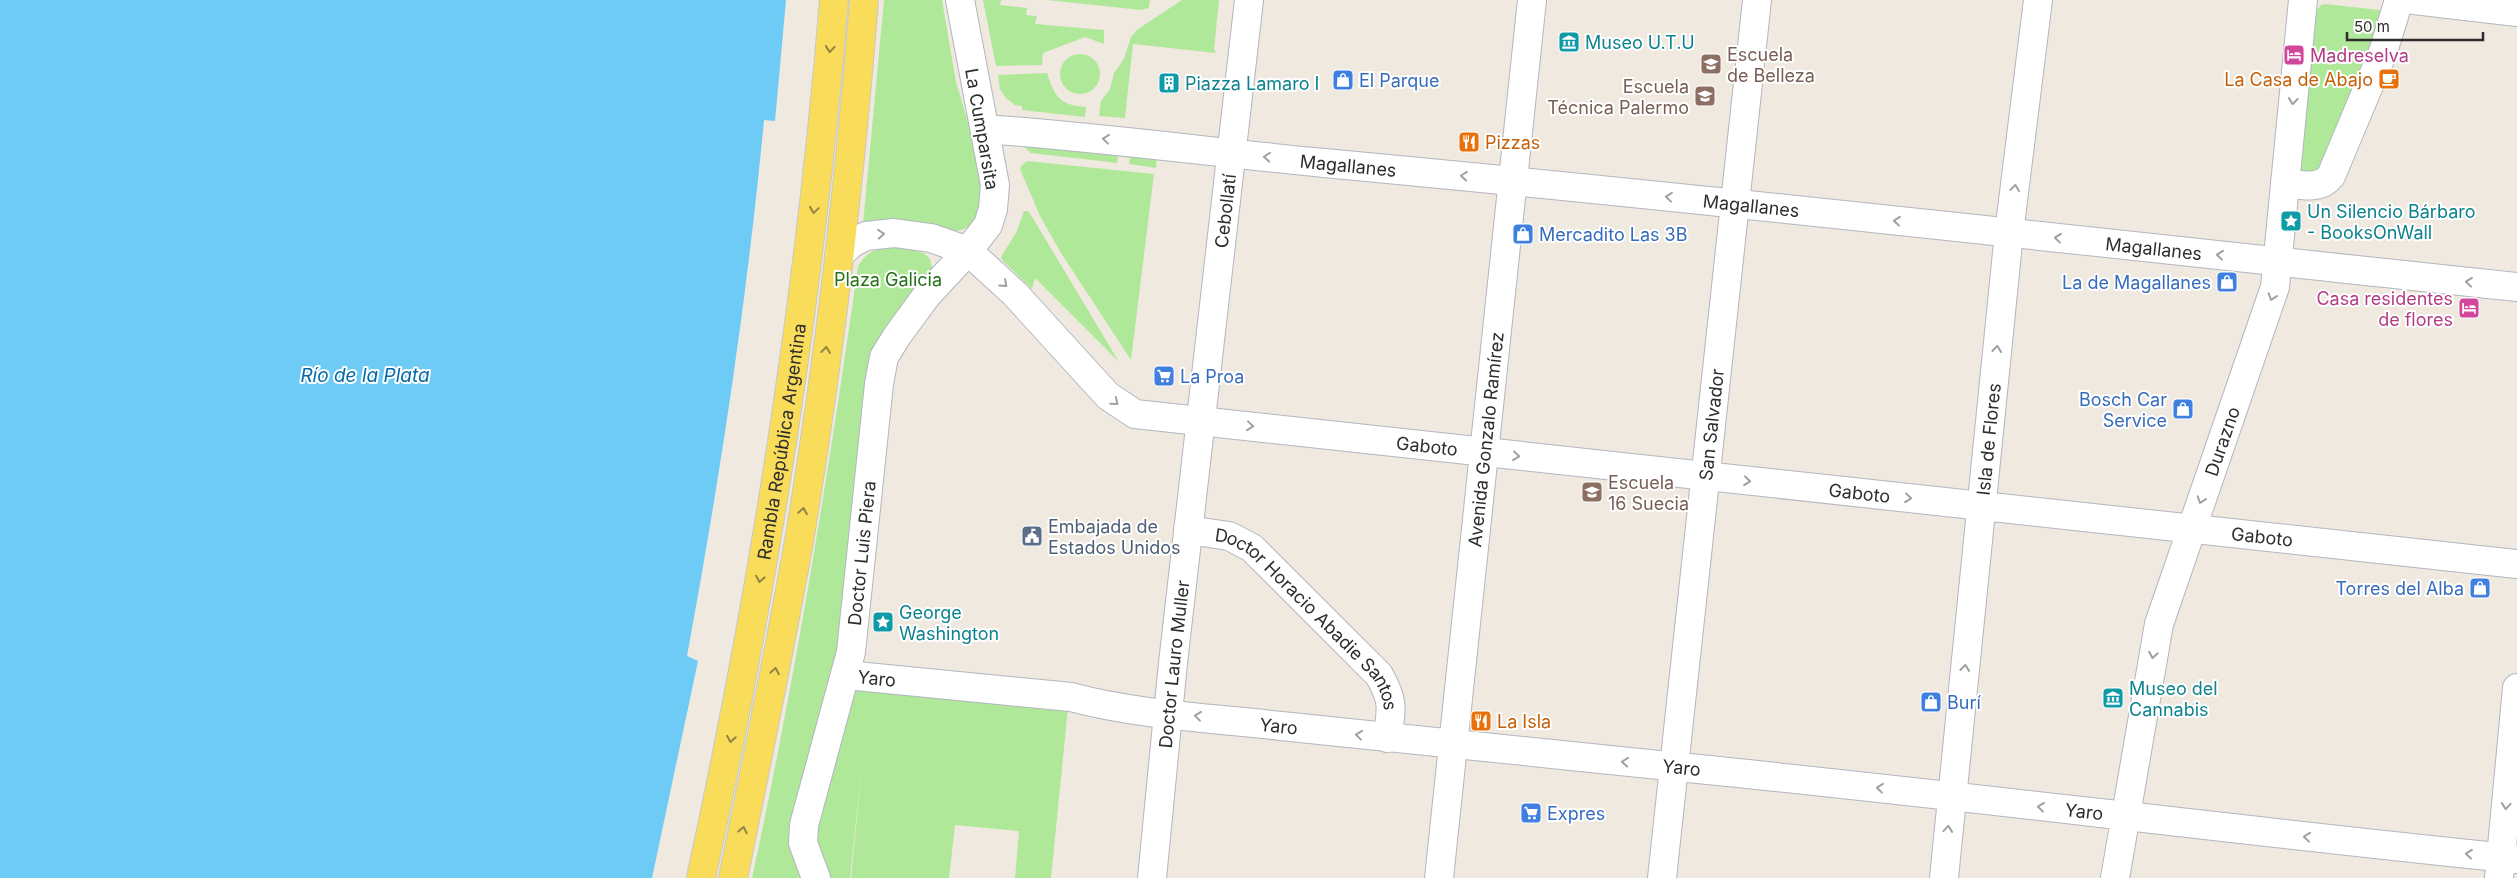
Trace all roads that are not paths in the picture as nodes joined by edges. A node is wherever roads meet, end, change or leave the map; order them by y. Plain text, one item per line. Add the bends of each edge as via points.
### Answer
1 (834, 0) edge
2 (864, 0) edge
3 (960, 0) edge
4 (1249, 0) edge
5 (1532, 0) edge
6 (1757, 0) edge
7 (2038, 0) edge
8 (2303, 0) edge
9 (2399, 0) edge
10 (2414, 0) edge
11 (2517, 12) edge
12 (985, 129) junction
13 (1230, 154) junction
14 (1512, 180) junction
15 (2285, 183) junction
16 (1734, 204) junction
17 (2010, 233) junction
18 (968, 251) junction
19 (838, 255) junction
20 (2277, 262) junction
21 (2517, 287) edge
22 (1201, 422) junction
23 (1484, 452) junction
24 (1705, 476) junction
25 (1981, 506) junction
26 (2190, 529) junction
27 (1188, 530) junction
28 (2517, 564) edge
29 (846, 676) junction
30 (2517, 688) edge
31 (1168, 713) junction
32 (1387, 738) junction
33 (1452, 746) junction
34 (1674, 767) junction
35 (1951, 795) junction
36 (2125, 817) junction
37 (2506, 865) edge
38 (701, 878) edge
39 (733, 878) edge
40 (816, 878) edge
41 (1152, 878) edge
42 (1439, 878) edge
43 (1662, 878) edge
44 (1944, 878) edge
45 (2114, 878) edge

1 -> 38 main road, Rambla República Argentina via 817,186 770,528
2 - 19 main road, Rambla República Argentina
3 - 12 street, La Cumparsita
4 - 13 street, Cebollatí
5 - 14 street, Avenida Gonzalo Ramírez
6 - 16 street, San Salvador
17 -> 7 street, Isla de Flores
8 -> 15 street, Durazno
9 - 15 street via 2383,52 2331,176 2326,182 2315,185
10 - 11 street
13 -> 12 street, Magallanes via 1092,137
12 - 18 street, La Cumparsita via 995,185 994,210 988,225
14 -> 13 street, Magallanes
13 - 22 street, Cebollatí
16 -> 14 street, Magallanes
14 - 23 street, Avenida Gonzalo Ramírez
15 - 20 street, Durazno
17 -> 16 street, Magallanes
16 - 24 street, San Salvador
20 -> 17 street, Magallanes
25 -> 17 street, Isla de Flores
19 -> 18 street via 866,236 894,233 931,238
18 -> 22 street via 1015,294 1120,406 1135,414
18 - 29 street, Doctor Luis Piera via 928,295 884,357 854,634
39 -> 19 main road, Rambla República Argentina via 799,539
21 -> 20 street, Magallanes
20 -> 26 street, Durazno via 2275,287
22 -> 23 street, Gaboto
22 - 27 street, Doctor Lauro Muller
23 -> 24 street, Gaboto
23 - 33 street, Avenida Gonzalo Ramírez
24 -> 25 street, Gaboto
24 - 34 street, San Salvador
25 - 26 street, Gaboto
35 -> 25 street, Isla de Flores
26 - 28 street, Gaboto
26 -> 36 street, Durazno via 2158,624
27 - 31 street, Doctor Lauro Muller
27 - 32 street, Doctor Horacio Abadie Santos via 1229,536 1252,548 1379,675 1390,695
29 - 31 street, Yaro via 1071,697
29 - 40 street, Doctor Luis Piera via 804,825 803,843
30 -> 37 street
32 -> 31 street, Yaro
31 - 41 street, Doctor Lauro Muller
32 - 33 street, Yaro
34 -> 33 street, Yaro
33 - 42 street, Avenida Gonzalo Ramírez
35 -> 34 street, Yaro
34 - 43 street, San Salvador
36 -> 35 street, Yaro
44 -> 35 street, Isla de Flores
37 -> 36 street, Yaro
36 - 45 street, Durazno

